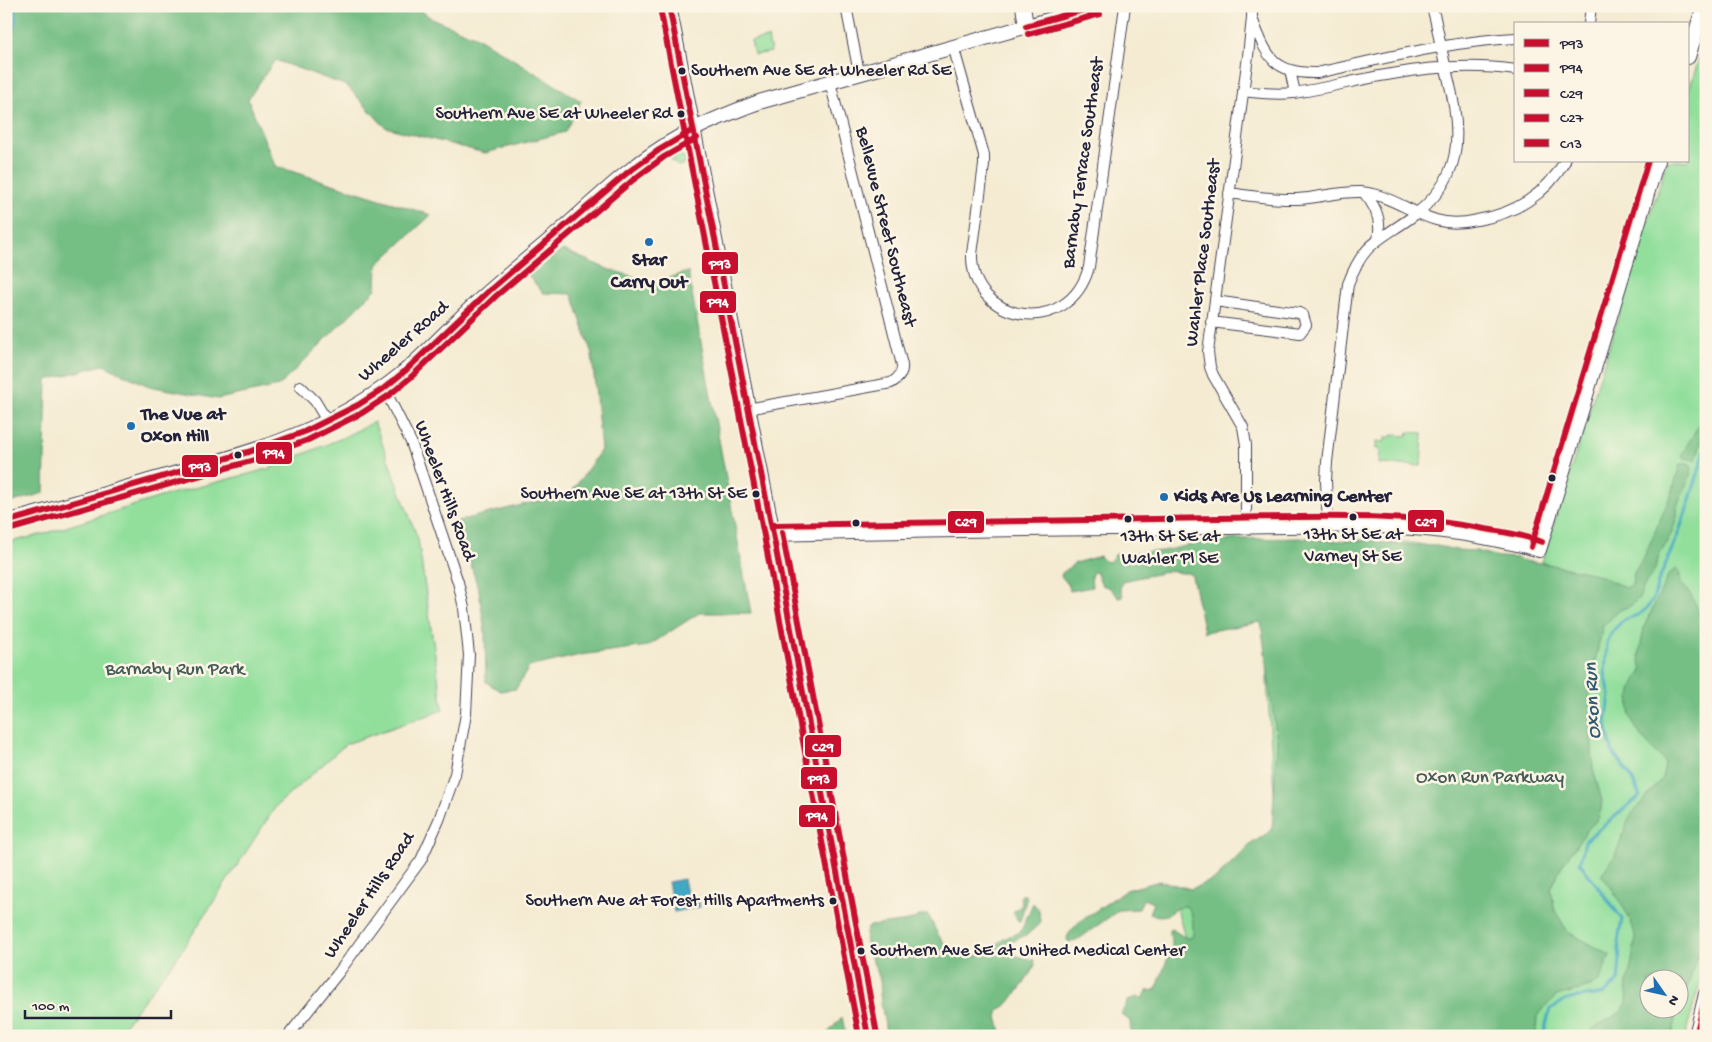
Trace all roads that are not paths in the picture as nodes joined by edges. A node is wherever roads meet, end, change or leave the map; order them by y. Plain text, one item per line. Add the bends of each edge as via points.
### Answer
1 (669, 6) edge
2 (846, 6) edge
3 (1023, 6) edge
4 (1098, 6) edge
5 (1125, 6) edge
6 (1252, 6) edge
7 (1591, 6) edge
8 (1704, 6) edge
9 (1433, 8) edge
10 (1252, 18) junction
11 (1589, 22) edge
12 (1026, 26) junction
13 (1514, 38) edge
14 (953, 46) junction
15 (1441, 47) junction
16 (1690, 51) edge
17 (1380, 60) junction
18 (1445, 67) junction
19 (1290, 70) junction
20 (1514, 70) edge
21 (859, 73) junction
22 (1385, 75) junction
23 (830, 82) junction
24 (1243, 91) junction
25 (1295, 93) junction
26 (693, 130) junction
27 (1564, 162) edge
28 (1657, 162) edge
29 (1363, 192) junction
30 (1230, 193) junction
31 (1417, 213) junction
32 (1378, 239) junction
33 (1214, 301) junction
34 (1211, 322) junction
35 (300, 386) dead end
36 (384, 388) junction
37 (747, 409) junction
38 (327, 421) junction
39 (6, 522) edge
40 (1246, 526) junction
41 (1328, 526) junction
42 (773, 534) junction
43 (1706, 994) edge
44 (288, 1036) edge
45 (868, 1036) edge
46 (1696, 1036) edge

1 - 26 main road
2 - 21 street
3 - 12 main road
4 - 12 main road, Wheeler Road
5 - 14 street, Barnaby Terrace Southeast via 1089,267 1073,297 1041,314 1017,313 1000,305 982,288 974,269 972,254 984,155
6 - 10 street, Wahler Place Southeast
7 - 11 street
8 - 16 main road
9 - 15 street
10 - 19 street via 1270,57
10 - 24 street, Wahler Place Southeast
12 - 14 main road, Wheeler Road
13 - 15 street
14 - 21 main road, Wheeler Road
15 - 17 street
15 - 18 street
17 - 19 street via 1316,73
17 - 22 street
18 - 20 street
18 - 22 street
18 - 31 street via 1457,117 1456,149 1444,181
19 - 25 street
21 - 23 main road, Wheeler Road
22 - 25 street
23 - 26 main road, Wheeler Road via 738,109
23 - 37 street, Bellevue Street Southeast via 902,366 901,373 891,383
24 - 25 street
24 - 30 street, Wahler Place Southeast
26 - 36 main road, Wheeler Road via 678,137 615,184 484,296
26 - 37 main road
27 - 31 street via 1539,194 1517,208 1493,217 1450,222
28 - 41 main road via 1539,550 1448,531
29 - 30 street via 1338,192 1297,199
29 - 31 street
29 - 32 street via 1374,206 1380,222
30 - 33 street, Wahler Place Southeast
31 - 32 street
32 - 41 street via 1358,260 1345,295 1327,467
33 - 34 street, Wahler Place Southeast
33 - 34 street via 1299,313 1306,324 1300,333
34 - 40 street, Wahler Place Southeast via 1210,367 1243,427
35 - 38 street via 315,401
36 - 38 main road, Wheeler Road
36 - 44 street, Wheeler Hills Road via 411,442 458,582 469,655 465,722 454,774 439,820 420,860 363,941
37 - 42 main road
38 - 39 main road, Wheeler Road via 277,443
40 - 41 main road
40 - 42 main road
42 - 45 main road
43 - 46 main road

